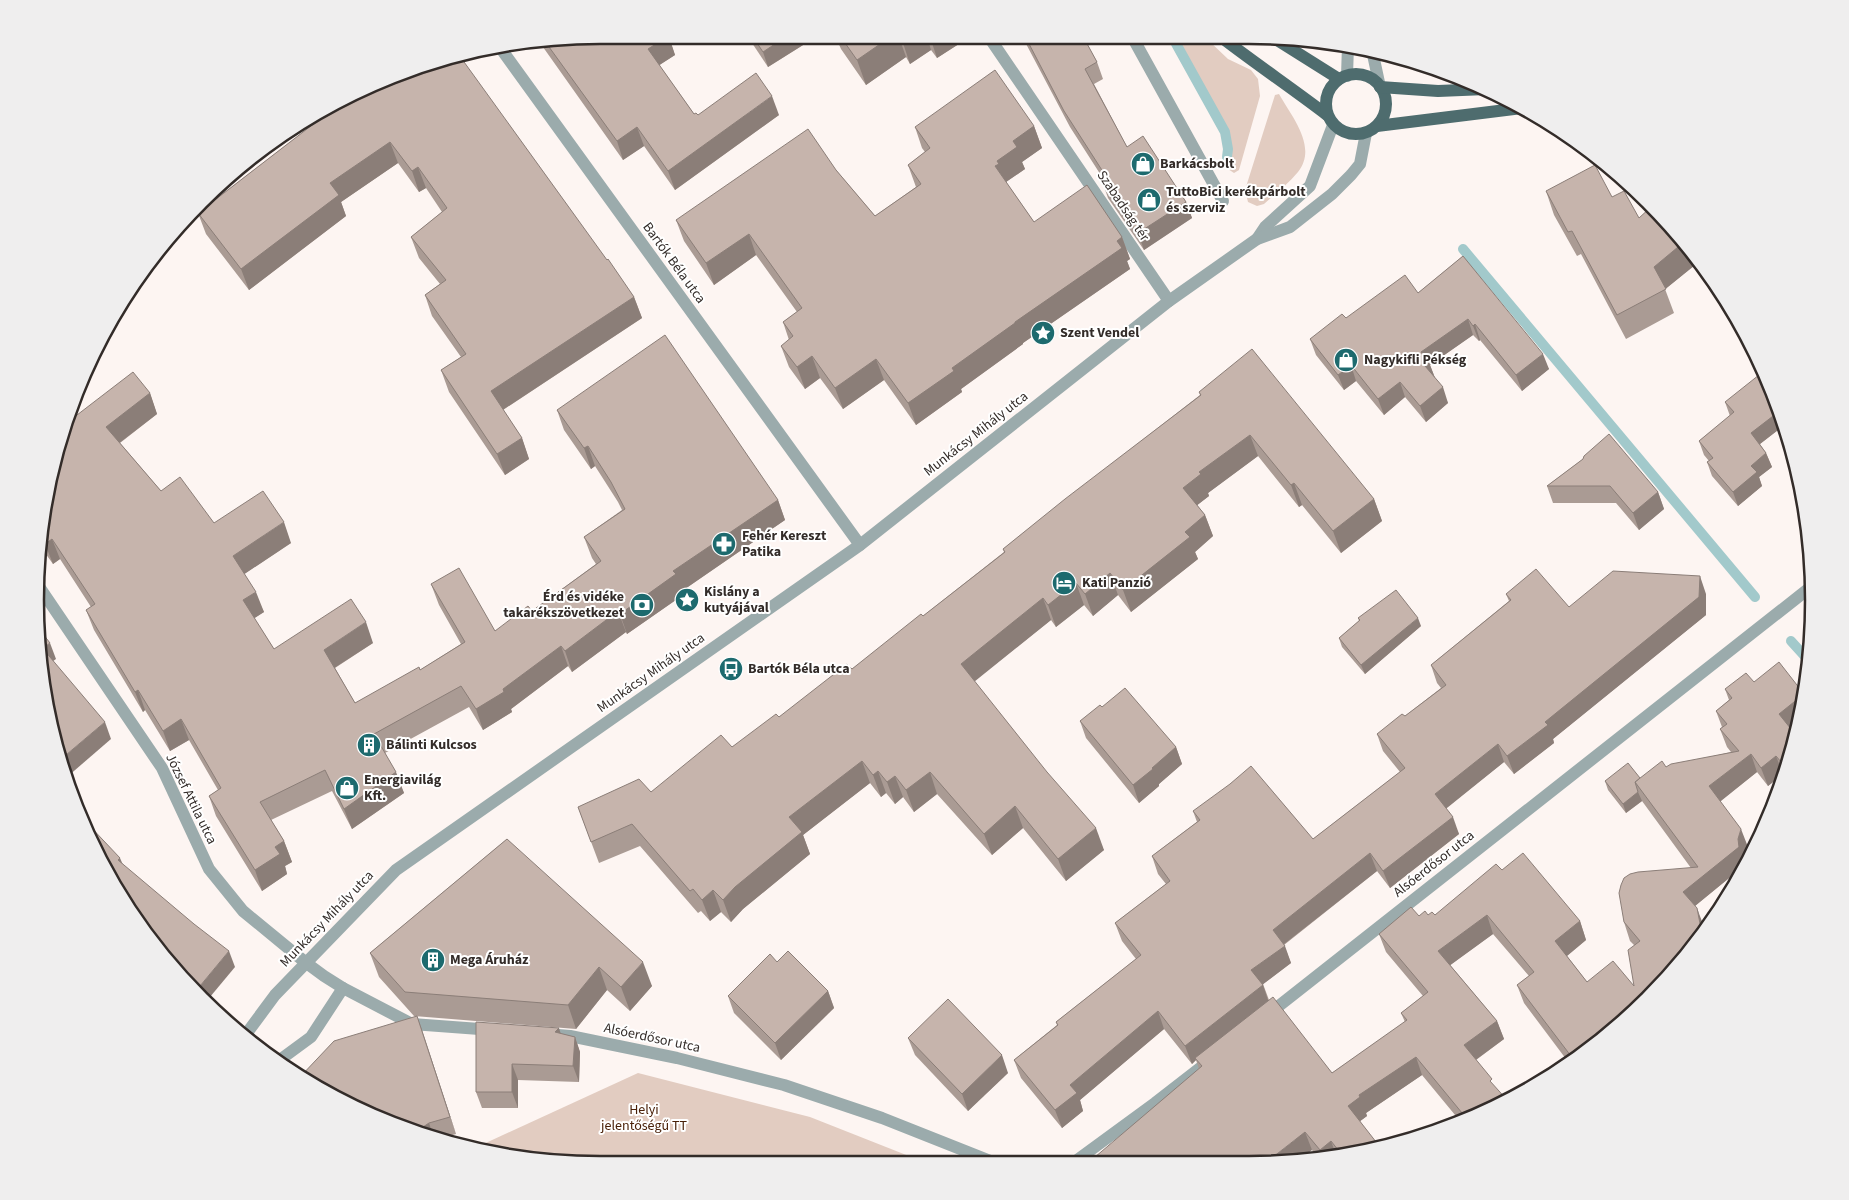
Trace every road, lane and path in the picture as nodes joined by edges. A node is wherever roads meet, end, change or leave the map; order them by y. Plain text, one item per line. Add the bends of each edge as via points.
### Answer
1 (993, 44) edge
2 (1136, 44) edge
3 (1230, 44) edge
4 (1285, 45) edge
5 (503, 52) edge
6 (1347, 52) edge
7 (1374, 58) edge
8 (1343, 78) junction
9 (1380, 87) junction
10 (1470, 90) edge
11 (1511, 110) edge
12 (1330, 120) junction
13 (1372, 129) junction
14 (1223, 201) dead end
15 (1257, 238) junction
16 (1169, 300) junction
17 (860, 545) junction
18 (1805, 592) edge
19 (44, 594) edge
20 (305, 962) junction
21 (343, 988) junction
22 (1256, 1023) edge
23 (249, 1031) edge
24 (501, 1031) edge
25 (550, 1035) edge
26 (1225, 1048) edge
27 (283, 1057) edge
28 (978, 1156) edge
29 (1083, 1156) edge

1 - 16 street, Szabadság tér
2 - 14 street
3 - 12 main road via 1281,79
4 - 8 main road
5 - 17 street, Bartók Béla utca
6 - 8 street
7 - 9 street
8 - 9 main road via 1364,75
8 - 12 main road via 1329,89 1326,102
9 - 10 main road
9 - 13 main road via 1386,106 1384,116
11 - 13 main road
12 - 13 main road via 1343,132 1355,134
12 - 15 street via 1310,186
13 - 15 street via 1360,164 1351,176 1290,227
15 - 16 street
16 - 17 street, Munkácsy Mihály utca
17 - 20 street, Munkácsy Mihály utca via 396,870
18 - 22 street, Alsóerdősor utca
19 - 20 street, József Attila utca via 162,768 209,868 243,911
20 - 21 street
20 - 23 street, Munkácsy Mihály utca
21 - 24 street via 412,1024
21 - 27 street via 311,1037
25 - 28 street, Alsóerdősor utca via 570,1036 677,1058 784,1085 882,1118
26 - 29 street

